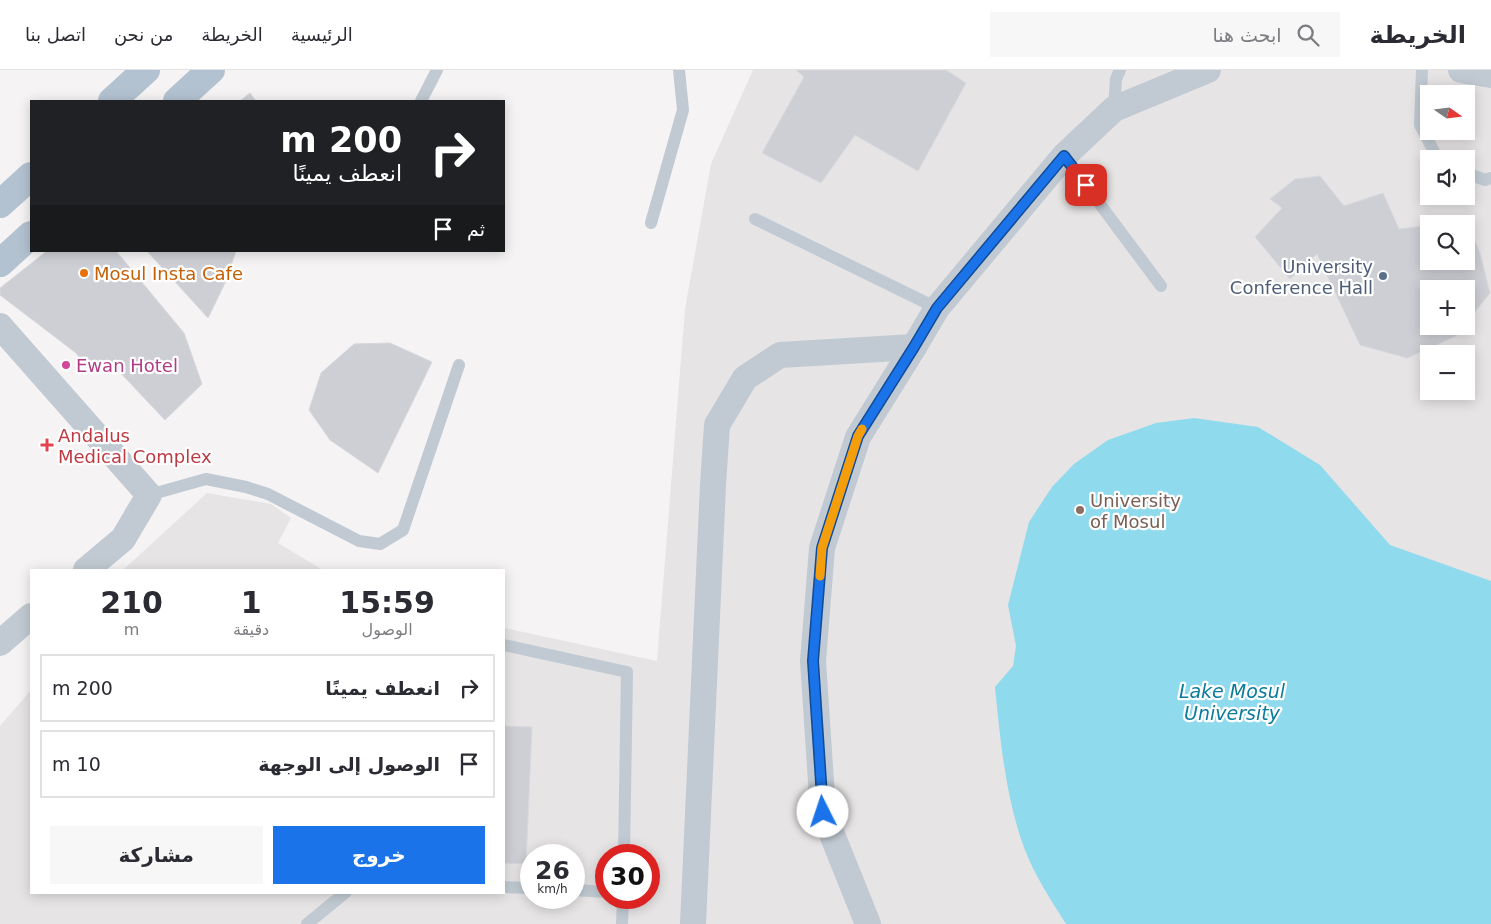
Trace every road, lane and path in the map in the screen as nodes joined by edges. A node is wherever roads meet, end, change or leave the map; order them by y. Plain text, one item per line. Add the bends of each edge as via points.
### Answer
1 (146, 70) edge
2 (211, 70) edge
3 (437, 70) edge
4 (679, 70) edge
5 (1120, 70) edge
6 (1208, 70) edge
7 (1422, 70) edge
8 (1461, 70) edge
9 (1491, 75) edge
10 (113, 100) edge
11 (178, 100) edge
12 (422, 100) edge
13 (1114, 109) junction
14 (1433, 150) edge
15 (1064, 156) junction
16 (1475, 176) edge
17 (30, 177) edge
18 (1491, 178) edge
19 (0, 204) edge
20 (755, 219) dead end
21 (651, 223) dead end
22 (30, 236) edge
23 (0, 263) edge
24 (1161, 286) dead end
25 (937, 308) junction
26 (0, 326) edge
27 (914, 347) junction
28 (459, 366) dead end
29 (149, 495) junction
30 (87, 569) edge
31 (30, 617) edge
32 (0, 643) edge
33 (505, 645) edge
34 (624, 844) edge
35 (505, 887) edge
36 (520, 888) edge
37 (344, 894) edge
38 (623, 909) edge
39 (307, 924) edge
40 (622, 924) edge
41 (694, 924) edge
42 (868, 924) edge

1 - 10 main road
2 - 11 main road
3 - 12 lane
4 - 21 lane via 683,110
5 - 13 lane via 1116,79
6 - 13 street
7 - 14 lane via 1420,125
8 - 9 street
13 - 15 street
15 - 24 lane
15 - 25 street
16 - 18 lane via 1485,180
17 - 19 main road
20 - 25 lane
22 - 23 main road
25 - 27 street
26 - 29 street
27 - 41 street via 780,354 745,378 717,426
27 - 42 street via 858,436 822,548 813,661 823,812
28 - 29 lane via 403,530 380,544 359,541 268,494 206,478
29 - 30 street via 122,539
31 - 32 street
33 - 34 lane via 627,672
35 - 36 lane
37 - 39 lane
38 - 40 lane

